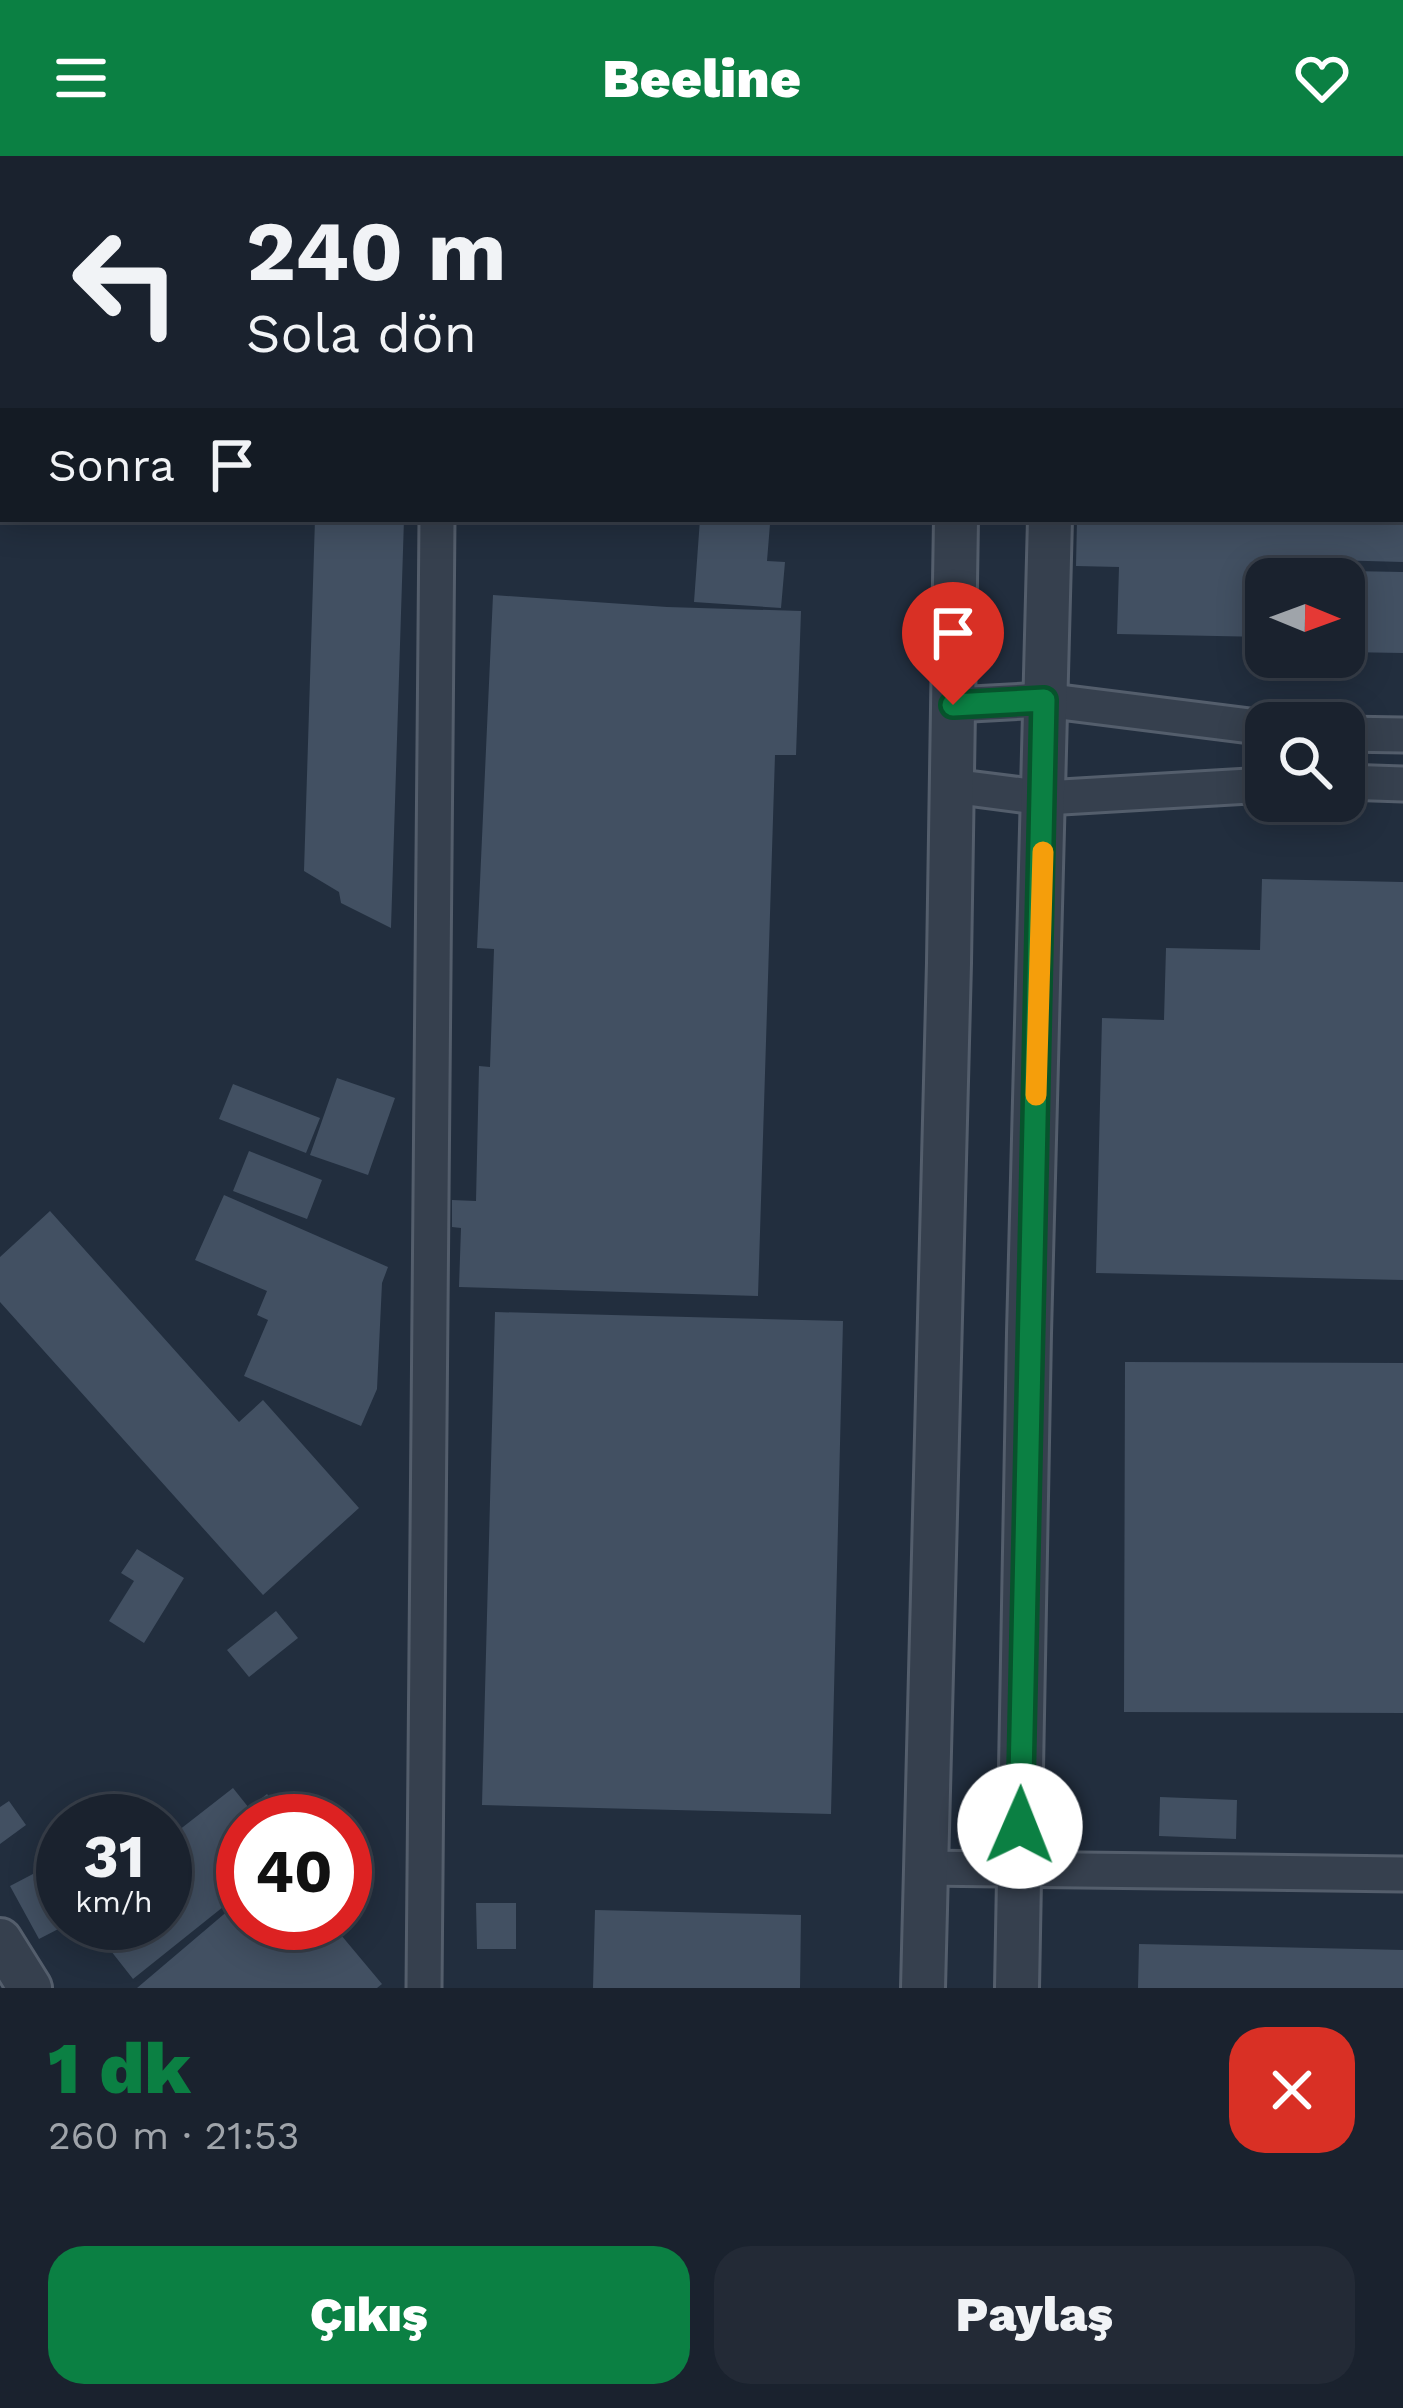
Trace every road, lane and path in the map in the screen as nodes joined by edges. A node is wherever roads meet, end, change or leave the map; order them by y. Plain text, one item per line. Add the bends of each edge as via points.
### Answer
1 (437, 522) edge
2 (956, 522) edge
3 (1050, 522) edge
4 (1044, 700) junction
5 (953, 705) junction
6 (1245, 725) edge
7 (1365, 734) edge
8 (1403, 735) edge
9 (1365, 783) edge
10 (1403, 784) edge
11 (952, 786) junction
12 (1245, 786) edge
13 (1045, 798) junction
14 (926, 1868) junction
15 (1019, 1870) junction
16 (1403, 1874) edge
17 (0, 1940) edge
18 (30, 1988) edge
19 (424, 1988) edge
20 (923, 1988) edge
21 (1017, 1988) edge

1 - 19 street
2 - 5 street
3 - 4 street
4 - 5 street
4 - 6 street
4 - 13 street
5 - 11 street
7 - 8 street
9 - 10 street
11 - 13 street
11 - 14 street
12 - 13 street
13 - 15 street
14 - 15 street
14 - 20 street
15 - 16 street
15 - 21 street
17 - 18 street

